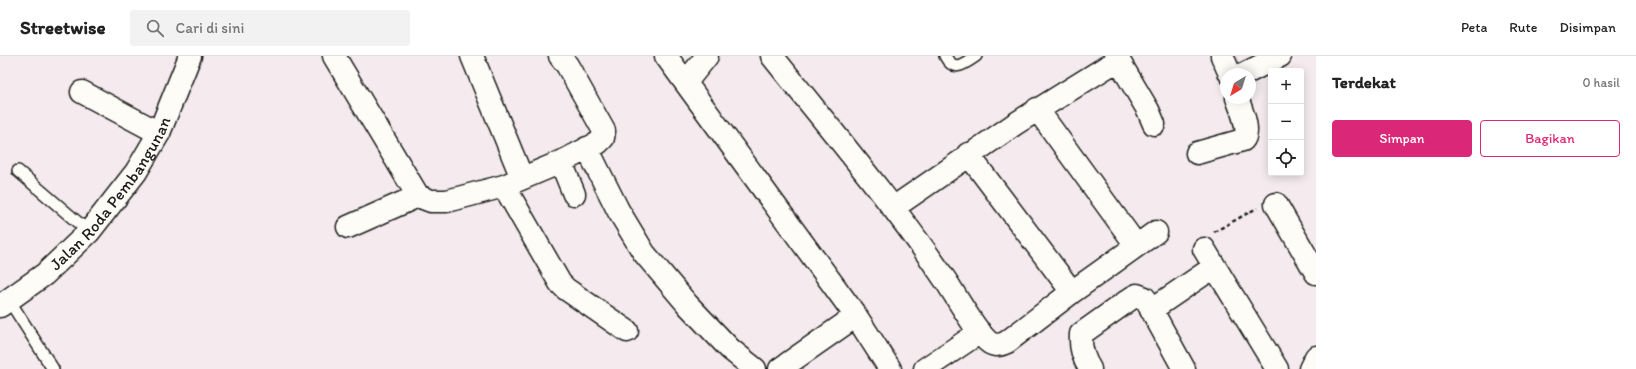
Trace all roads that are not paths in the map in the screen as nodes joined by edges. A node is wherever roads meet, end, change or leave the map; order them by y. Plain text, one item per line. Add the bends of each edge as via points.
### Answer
1 (190, 56) edge
2 (334, 56) edge
3 (472, 56) edge
4 (560, 56) edge
5 (666, 56) edge
6 (707, 56) edge
7 (772, 56) edge
8 (945, 56) edge
9 (976, 56) edge
10 (1222, 56) edge
11 (1280, 56) edge
12 (1117, 58) edge
13 (1227, 68) edge
14 (1256, 68) edge
15 (686, 82) junction
16 (82, 92) dead end
17 (1240, 104) edge
18 (1037, 109) junction
19 (1154, 124) dead end
20 (159, 133) junction
21 (587, 148) junction
22 (1197, 153) dead end
23 (968, 154) junction
24 (561, 162) junction
25 (18, 171) dead end
26 (513, 182) junction
27 (574, 194) dead end
28 (418, 196) junction
29 (1276, 204) road end
30 (893, 208) junction
31 (348, 227) dead end
32 (89, 232) junction
33 (1156, 232) dead end
34 (1136, 246) junction
35 (1316, 273) edge
36 (1072, 292) junction
37 (4, 303) edge
38 (1151, 310) junction
39 (856, 316) junction
40 (627, 331) dead end
41 (980, 332) junction
42 (1316, 357) edge
43 (53, 369) edge
44 (755, 369) edge
45 (780, 369) edge
46 (890, 369) edge
47 (925, 369) edge
48 (1090, 369) edge
49 (1184, 369) edge
50 (1277, 369) edge
51 (1310, 369) edge

1 - 20 street, Jalan Roda Pembangunan
2 - 28 street
3 - 26 street
4 - 21 street via 604,131 603,138 598,143
5 - 15 street
6 - 15 street
7 - 30 street
8 - 9 lane via 955,66
10 - 13 street
11 - 14 street
12 - 18 street
12 - 19 street
15 - 39 street
16 - 20 street
17 - 22 street via 1247,132 1245,138
18 - 23 street
18 - 34 street
20 - 32 street, Jalan Roda Pembangunan via 136,172
21 - 24 street
21 - 44 street via 618,210 644,253 730,350
23 - 30 street
23 - 36 street
24 - 26 street
24 - 27 street
25 - 32 lane
26 - 28 street via 447,201 431,201
26 - 40 street via 560,283
28 - 31 street
29 - 35 street
30 - 41 street
32 - 37 street, Jalan Roda Pembangunan via 44,274
33 - 34 street
34 - 36 street
36 - 41 street via 1001,345 989,342
37 - 43 lane
38 - 48 street via 1145,298 1137,295 1081,334 1080,344
38 - 49 street
38 - 50 street via 1209,258
39 - 45 street
39 - 46 street
41 - 47 street
42 - 51 street

